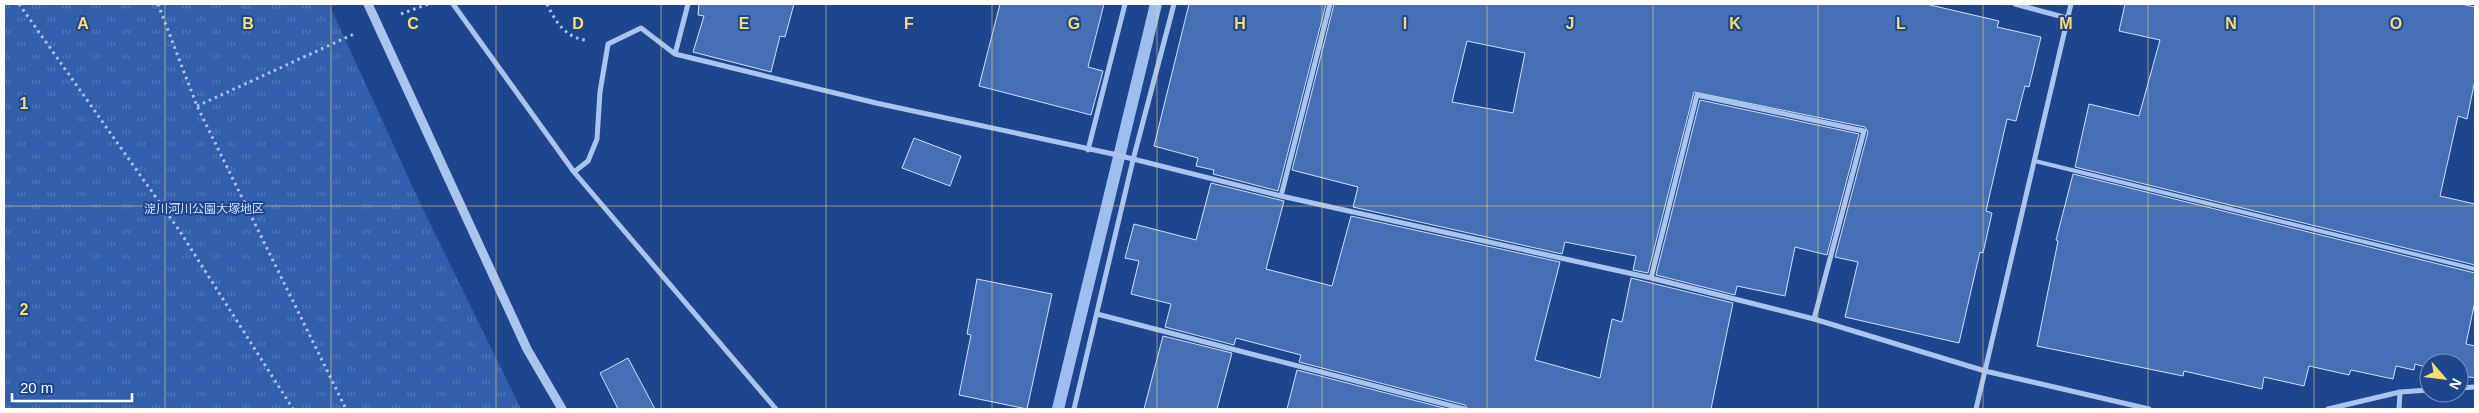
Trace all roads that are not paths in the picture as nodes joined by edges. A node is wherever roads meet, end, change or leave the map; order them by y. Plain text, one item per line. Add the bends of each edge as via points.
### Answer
1 (368, 4) edge
2 (453, 4) edge
3 (688, 4) edge
4 (1126, 4) edge
5 (1174, 4) edge
6 (1330, 4) edge
7 (2015, 4) edge
8 (2071, 4) edge
9 (2067, 18) junction
10 (675, 54) junction
11 (1088, 150) junction
12 (1133, 160) junction
13 (2035, 161) junction
14 (574, 172) junction
15 (1281, 196) junction
16 (2475, 269) edge
17 (1652, 278) junction
18 (1097, 314) junction
19 (1814, 319) junction
20 (1985, 371) junction
21 (2419, 391) edge
22 (2400, 392) junction
23 (562, 409) edge
24 (776, 409) edge
25 (1074, 409) edge
26 (1464, 409) edge
27 (1976, 409) edge
28 (2149, 409) edge
29 (2328, 409) edge
30 (2399, 409) edge

1 - 23 street via 527,349
2 - 14 street
3 - 10 street
4 - 11 street
5 - 12 street
6 - 15 street
7 - 9 street
8 - 9 street
9 - 13 street
10 - 11 street
10 - 14 street via 641,28 608,44 597,139 588,161
11 - 12 street
12 - 15 street
12 - 18 street
13 - 16 lane
13 - 20 street
14 - 24 street
15 - 17 street
17 - 19 street
17 - 19 street via 1697,95 1864,131
18 - 25 street
18 - 26 street
19 - 20 street
20 - 27 street
20 - 28 street
21 - 22 street
22 - 29 street
22 - 30 street

